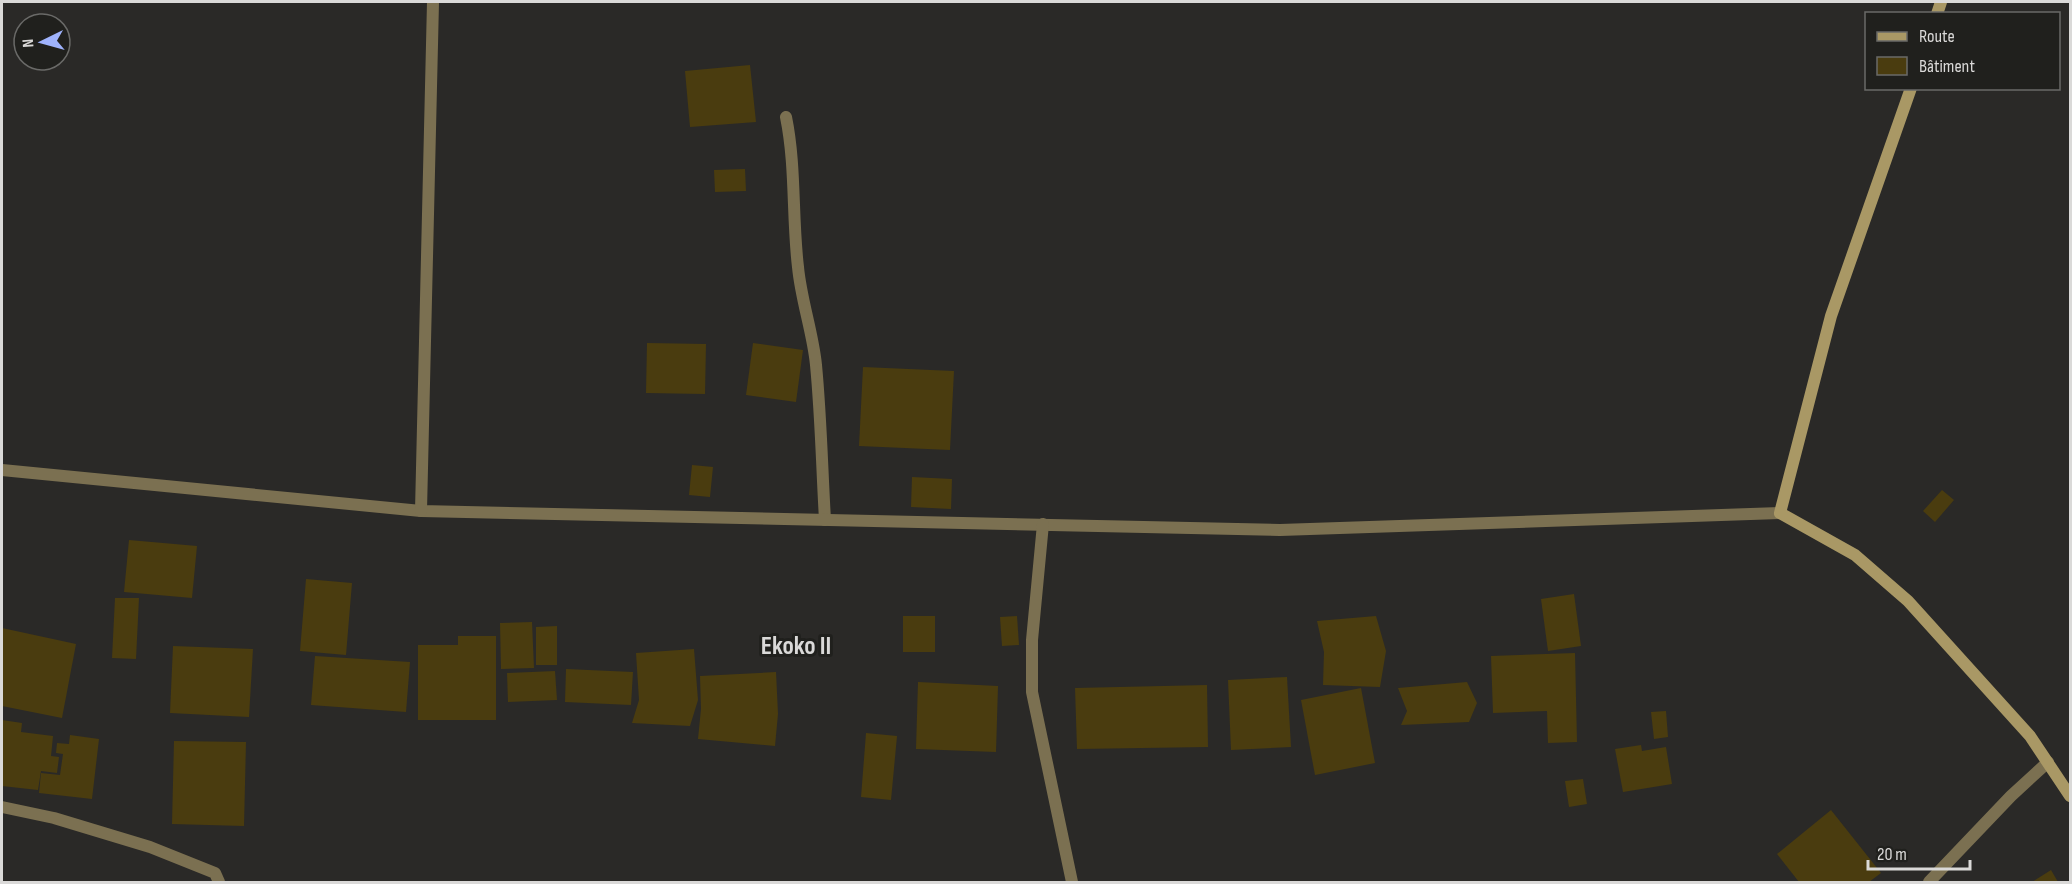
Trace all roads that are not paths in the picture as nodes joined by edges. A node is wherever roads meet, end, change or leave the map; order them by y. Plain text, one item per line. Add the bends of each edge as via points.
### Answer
1 (433, 2) edge
2 (1910, 90) edge
3 (786, 117) dead end
4 (2, 470) edge
5 (421, 511) junction
6 (1780, 513) junction
7 (825, 520) junction
8 (1043, 524) junction
9 (2048, 762) junction
10 (2070, 796) edge
11 (2, 807) edge
12 (219, 882) edge
13 (1072, 882) edge
14 (1929, 882) edge

1 - 5 street
2 - 6 main road via 1831,316
3 - 7 street via 792,147 798,268 816,363
4 - 5 street
5 - 7 street
6 - 8 street via 1280,530
6 - 9 main road via 1855,555 1908,602 2030,736
7 - 8 street
8 - 13 street via 1032,640 1032,692
9 - 10 main road
9 - 14 street via 2011,795
11 - 12 street via 150,847 215,873

